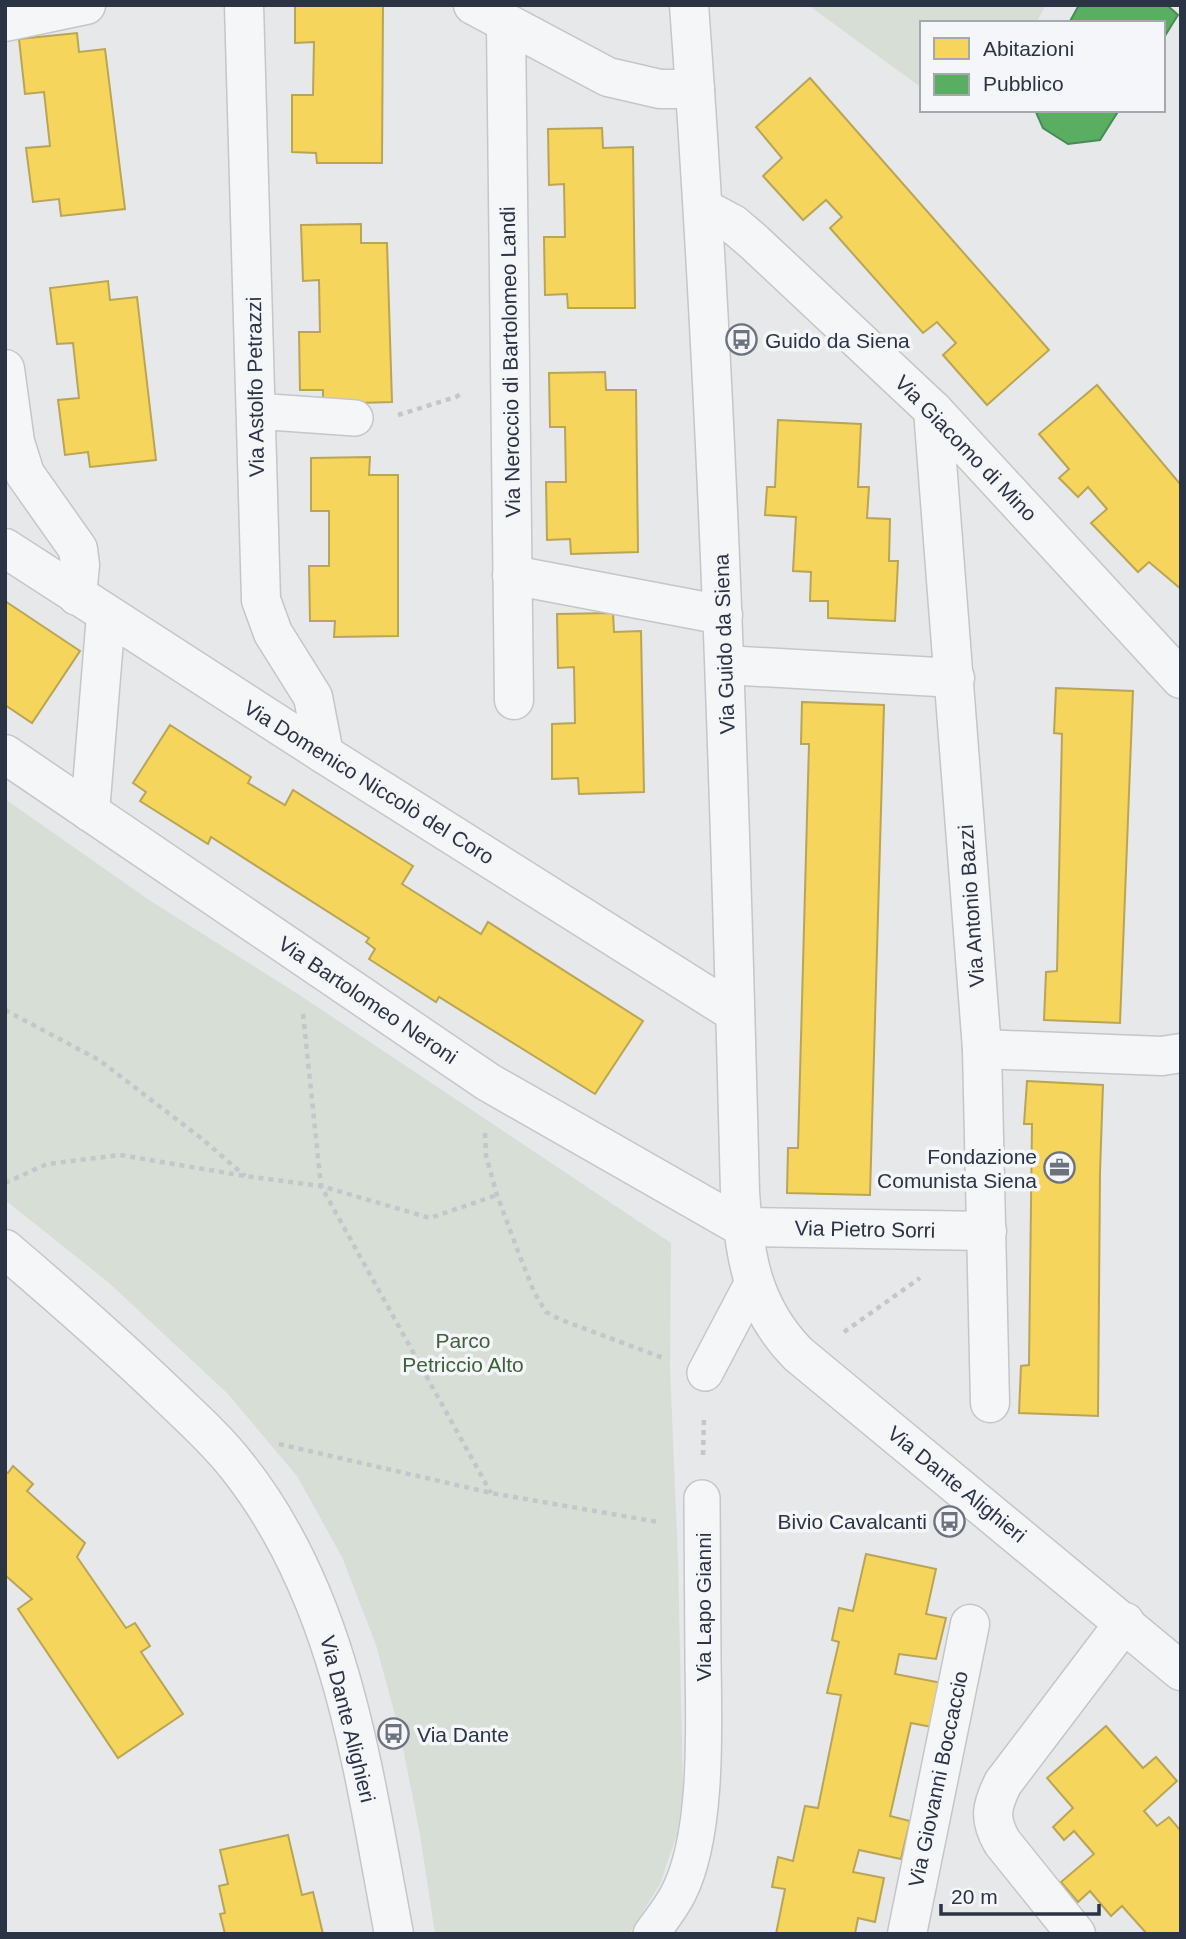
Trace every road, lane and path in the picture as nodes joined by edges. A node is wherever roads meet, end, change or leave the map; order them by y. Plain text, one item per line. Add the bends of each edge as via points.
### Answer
1 (86, 5) edge
2 (244, 5) edge
3 (473, 5) edge
4 (689, 5) edge
5 (5, 22) edge
6 (506, 24) junction
7 (695, 89) junction
8 (704, 208) junction
9 (510, 360) junction
10 (5, 369) edge
11 (933, 410) junction
12 (256, 411) junction
13 (355, 418) joint
14 (5, 548) edge
15 (512, 575) junction
16 (92, 605) junction
17 (723, 615) junction
18 (725, 665) junction
19 (955, 678) junction
20 (1181, 679) edge
21 (514, 700) dead end
22 (5, 754) edge
23 (324, 754) junction
24 (90, 812) junction
25 (295, 950) junction
26 (5, 1010) edge
27 (735, 1013) junction
28 (982, 1049) junction
29 (1181, 1053) edge
30 (488, 1082) junction
31 (245, 1176) junction
32 (5, 1183) edge
33 (321, 1186) junction
34 (497, 1195) junction
35 (742, 1227) junction
36 (987, 1231) junction
37 (5, 1249) edge
38 (923, 1276) dead end
39 (753, 1282) junction
40 (835, 1339) dead end
41 (705, 1373) junction
42 (990, 1403) dead end
43 (271, 1442) dead end
44 (491, 1493) junction
45 (702, 1514) junction
46 (1125, 1622) junction
47 (970, 1624) dead end
48 (1181, 1671) edge
49 (394, 1934) edge
50 (651, 1934) edge
51 (907, 1934) edge
52 (1076, 1934) edge

1 - 5 street
2 - 12 street, Via Astolfo Petrazzi
3 - 6 street
4 - 7 street, Via Guido da Siena
6 - 7 street via 608,77 660,89
6 - 9 street, Via Neroccio di Bartolomeo Landi
7 - 8 street, Via Guido da Siena
8 - 11 street, Via Giacomo di Mino via 754,242
8 - 17 street, Via Guido da Siena
9 - 13 path via 456,397 399,415
9 - 15 street, Via Neroccio di Bartolomeo Landi
10 - 16 street via 15,442 25,474 78,550
11 - 19 street, Via Antonio Bazzi
11 - 20 street, Via Giacomo di Mino
12 - 13 street
12 - 23 street, Via Astolfo Petrazzi via 261,600 273,632 313,697
14 - 16 street, Via Domenico Niccolò del Coro
15 - 17 street
15 - 21 street, Via Neroccio di Bartolomeo Landi
16 - 23 street, Via Domenico Niccolò del Coro
16 - 24 street
17 - 18 street, Via Guido da Siena
18 - 19 street
18 - 27 street, Via Guido da Siena
19 - 28 street, Via Antonio Bazzi
22 - 24 street, Via Bartolomeo Neroni
23 - 27 street, Via Domenico Niccolò del Coro
24 - 25 street, Via Bartolomeo Neroni
25 - 30 street, Via Bartolomeo Neroni
25 - 33 path
26 - 31 path via 99,1060
27 - 35 street, Via Guido da Siena
28 - 29 street
28 - 36 street, Via Antonio Bazzi
30 - 34 path via 486,1156
30 - 35 street, Via Bartolomeo Neroni
31 - 32 path via 120,1155 47,1164
31 - 33 path
33 - 34 path via 430,1218
33 - 44 path
34 - 41 path via 546,1312
35 - 36 street, Via Pietro Sorri
35 - 39 street, Via Guido da Siena
36 - 42 street, Via Antonio Bazzi
37 - 49 street, Via Dante Alighieri via 198,1423 237,1465 285,1536 304,1572 340,1672
38 - 40 path
39 - 41 street
39 - 46 street, Via Dante Alighieri via 773,1324 799,1354
41 - 45 path
43 - 44 path
44 - 45 path
45 - 50 street, Via Lapo Gianni via 702,1759 697,1824 678,1894
46 - 48 street, Via Dante Alighieri
46 - 52 street via 1003,1783 992,1817 1002,1842
47 - 51 street, Via Giovanni Boccaccio

